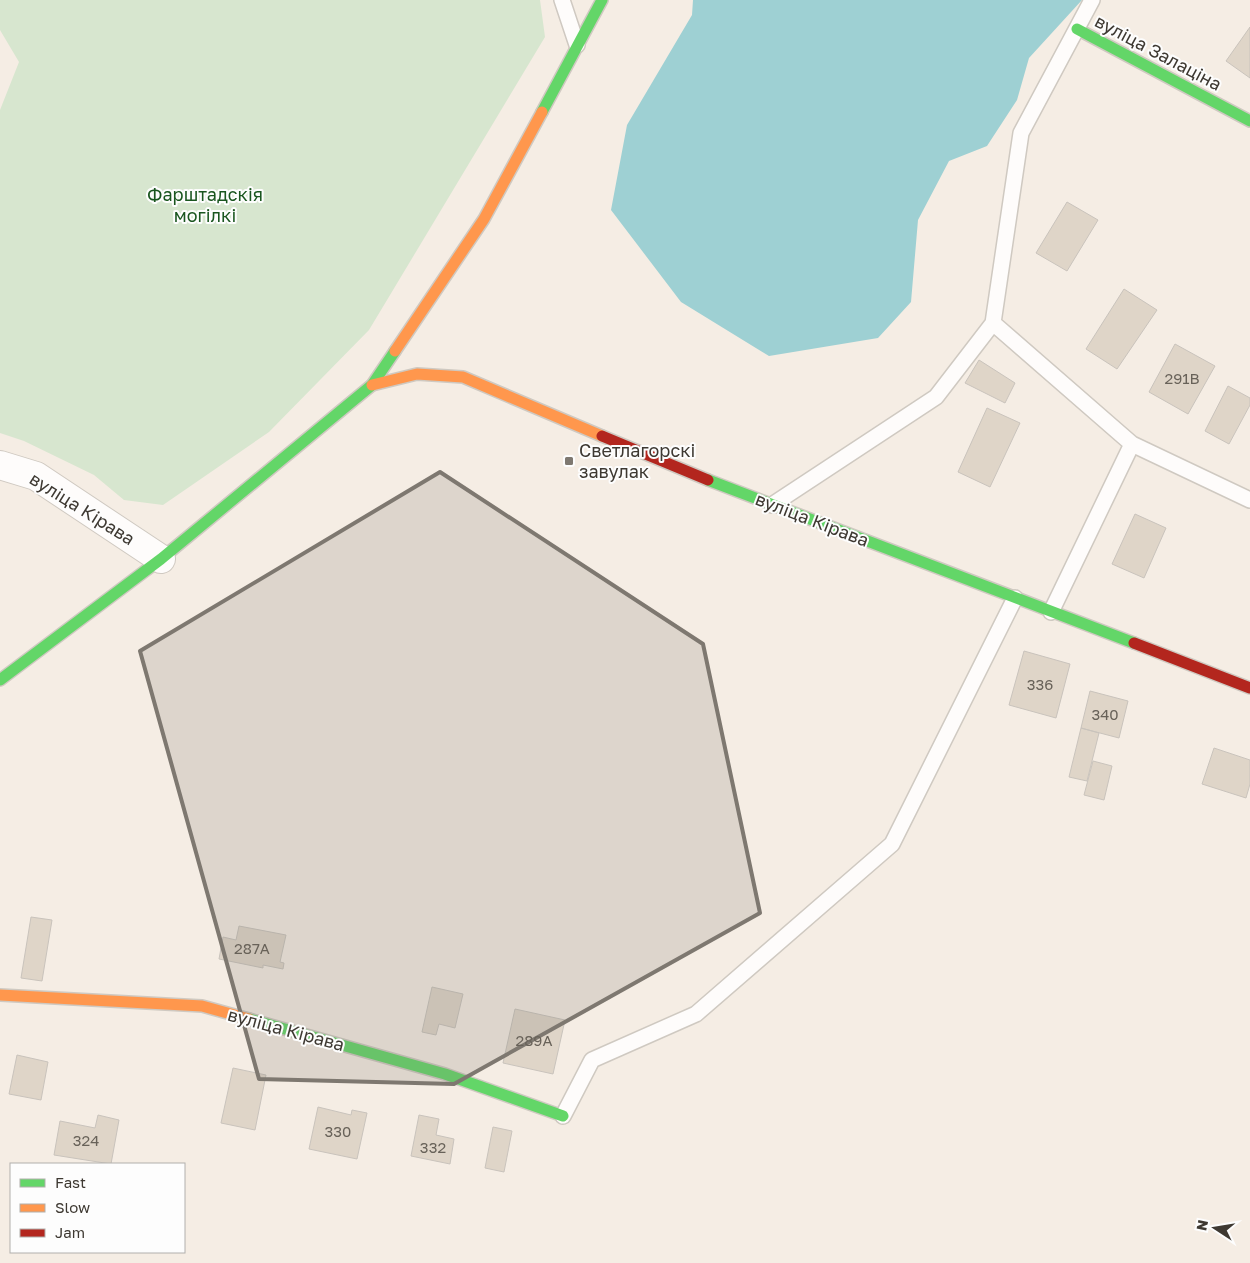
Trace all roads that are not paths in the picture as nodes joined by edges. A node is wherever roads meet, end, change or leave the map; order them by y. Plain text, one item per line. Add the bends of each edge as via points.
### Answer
1 (562, 0) edge
2 (602, 0) edge
3 (1092, 0) edge
4 (1076, 29) junction
5 (577, 45) junction
6 (1250, 121) edge
7 (993, 323) junction
8 (372, 385) junction
9 (1132, 444) junction
10 (0, 464) edge
11 (1250, 500) edge
12 (772, 505) junction
13 (161, 559) junction
14 (1015, 598) junction
15 (1051, 612) junction
16 (0, 680) edge
17 (1250, 688) edge
18 (0, 995) edge
19 (563, 1116) joint

1 - 5 lane
2 - 5 street
3 - 4 lane
4 - 6 street, вуліца Залаціна
4 - 7 lane via 1021,133
5 - 8 street via 484,219
7 - 9 lane
7 - 12 lane via 936,396
8 - 12 street, вуліца Кірава via 417,374 463,377
8 - 13 street
9 - 11 lane
9 - 15 lane
10 - 13 street, вуліца Кірава via 36,476
12 - 14 street, вуліца Кірава
13 - 16 street
14 - 15 street, вуліца Кірава
14 - 19 lane via 892,844 696,1014 592,1060
15 - 17 street, вуліца Кірава
18 - 19 street, вуліца Кірава via 202,1006 445,1074

